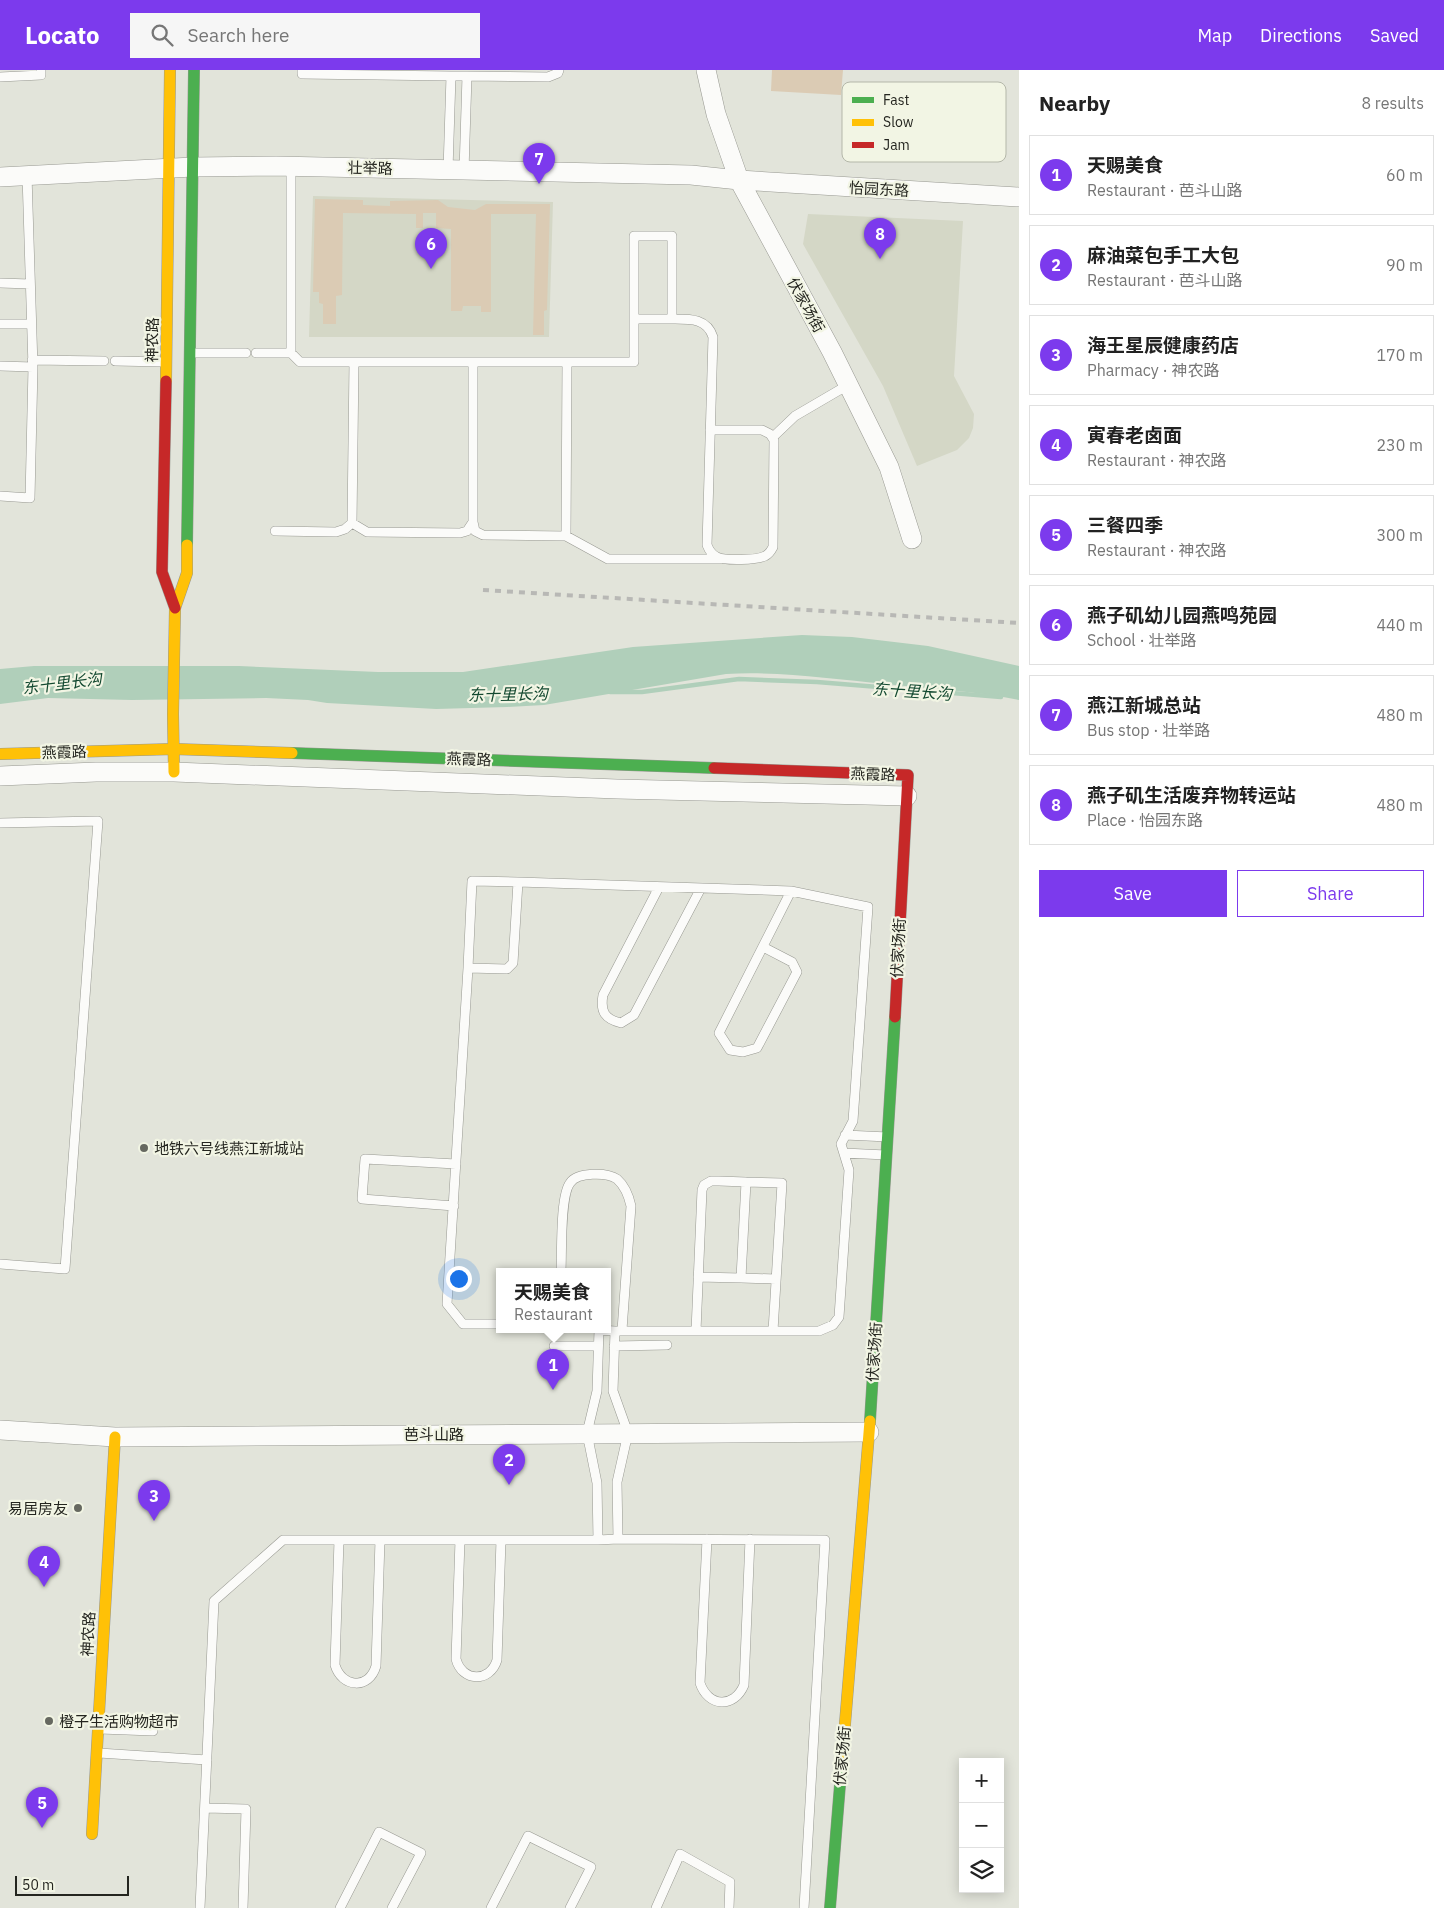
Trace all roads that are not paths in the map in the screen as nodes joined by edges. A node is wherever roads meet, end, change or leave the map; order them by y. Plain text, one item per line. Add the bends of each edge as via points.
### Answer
1 (41, 70) edge
2 (170, 70) edge
3 (194, 70) edge
4 (302, 70) edge
5 (559, 70) edge
6 (706, 70) edge
7 (451, 76) junction
8 (467, 76) junction
9 (0, 77) edge
10 (291, 166) junction
11 (193, 167) junction
12 (169, 168) junction
13 (456, 170) junction
14 (28, 175) junction
15 (0, 177) edge
16 (739, 180) junction
17 (1019, 197) edge
18 (0, 283) edge
19 (30, 284) junction
20 (634, 319) junction
21 (672, 319) junction
22 (0, 324) edge
23 (32, 324) junction
24 (191, 353) junction
25 (246, 353) dead end
26 (256, 353) dead end
27 (291, 353) junction
28 (104, 361) dead end
29 (115, 361) dead end
30 (167, 362) junction
31 (354, 362) junction
32 (473, 362) junction
33 (567, 362) junction
34 (32, 363) junction
35 (0, 366) edge
36 (848, 385) junction
37 (710, 430) junction
38 (772, 437) junction
39 (0, 496) edge
40 (473, 522) junction
41 (352, 523) junction
42 (275, 531) dead end
43 (566, 536) junction
44 (912, 540) dead end
45 (720, 559) junction
46 (175, 608) junction
47 (174, 749) junction
48 (0, 754) edge
49 (174, 772) junction
50 (0, 776) edge
51 (907, 796) junction
52 (0, 822) edge
53 (518, 882) junction
54 (659, 887) junction
55 (701, 888) junction
56 (791, 891) junction
57 (763, 947) junction
58 (468, 968) junction
59 (845, 1135) junction
60 (888, 1137) junction
61 (844, 1153) junction
62 (887, 1155) junction
63 (456, 1164) junction
64 (746, 1182) junction
65 (454, 1206) junction
66 (0, 1264) edge
67 (561, 1268) edge
68 (698, 1277) junction
69 (741, 1278) junction
70 (776, 1279) junction
71 (496, 1324) edge
72 (611, 1331) edge
73 (618, 1331) junction
74 (696, 1331) junction
75 (773, 1331) junction
76 (599, 1333) edge
77 (554, 1346) dead end
78 (598, 1346) junction
79 (614, 1346) junction
80 (667, 1346) dead end
81 (0, 1430) edge
82 (869, 1432) junction
83 (587, 1433) junction
84 (628, 1433) junction
85 (114, 1437) junction
86 (618, 1539) junction
87 (706, 1539) junction
88 (339, 1540) junction
89 (380, 1540) junction
90 (460, 1540) junction
91 (501, 1540) junction
92 (598, 1540) junction
93 (750, 1540) junction
94 (98, 1729) junction
95 (153, 1732) dead end
96 (96, 1753) junction
97 (207, 1760) junction
98 (205, 1808) junction
99 (92, 1834) dead end
100 (200, 1908) edge
101 (243, 1908) edge
102 (340, 1908) edge
103 (392, 1908) edge
104 (492, 1908) edge
105 (570, 1908) edge
106 (656, 1908) edge
107 (729, 1908) edge
108 (804, 1908) edge
109 (830, 1908) edge

1 - 9 lane via 41,75
2 - 12 street, 神农路
3 - 11 street, 神农路
4 - 7 lane via 302,74
5 - 8 lane via 548,77
6 - 16 street, 伏家场街 via 716,114
7 - 8 lane
7 - 13 lane
8 - 13 lane
10 - 11 street, 壮举路
10 - 13 street, 壮举路
10 - 27 lane
11 - 12 street, 壮举路
11 - 24 street, 神农路
12 - 14 street, 壮举路
12 - 30 street, 神农路
13 - 16 street, 壮举路
14 - 15 street, 壮举路
14 - 19 lane
16 - 17 street, 怡园东路
16 - 36 street, 伏家场街
18 - 19 lane
19 - 23 lane
20 - 21 lane
20 - 21 lane via 634,236 672,236
20 - 33 lane via 634,362
21 - 37 lane via 700,321 713,337
22 - 23 lane
23 - 34 lane
24 - 25 lane
24 - 46 street, 神农路 via 187,573
26 - 27 lane
27 - 31 lane via 300,362
28 - 34 lane
29 - 30 lane
30 - 46 street, 神农路 via 162,572
31 - 32 lane
31 - 41 lane
32 - 33 lane
32 - 40 lane
33 - 43 lane
34 - 35 lane
34 - 39 lane via 30,498
36 - 38 lane via 795,416
36 - 44 street, 伏家场街 via 889,466
37 - 38 lane via 762,430
37 - 45 lane via 708,545
38 - 45 lane via 775,444 773,547 758,559
40 - 41 lane via 467,532 460,533 367,532
40 - 43 lane via 475,531 483,534
41 - 42 lane via 336,532
43 - 45 lane via 608,559
46 - 47 street, 神农路
47 - 48 street, 燕霞路
47 - 49 street, 神农路
47 - 51 street, 燕霞路 via 908,775
49 - 50 street, 燕霞路
49 - 51 street, 燕霞路
51 - 60 street, 伏家场街
52 - 66 lane via 98,821 65,1269
53 - 54 lane
53 - 58 lane via 513,963 507,969
53 - 58 lane via 472,880
54 - 55 lane
54 - 55 lane via 603,995 603,1014 610,1020 621,1023 634,1015
55 - 56 lane
56 - 57 lane
56 - 59 lane via 868,907 853,1121
57 - 57 lane via 718,1033 730,1050 743,1052 757,1048 797,972 792,962
58 - 63 lane
59 - 60 lane
59 - 61 lane via 841,1144
60 - 62 street, 伏家场街
61 - 62 lane
61 - 75 lane via 849,1170 839,1317 819,1331
62 - 82 street, 伏家场街
63 - 65 lane
63 - 65 lane via 364,1159 362,1199
64 - 68 lane via 711,1181 704,1185
64 - 69 lane
64 - 70 lane via 782,1183
65 - 71 lane via 447,1304 463,1324
67 - 73 lane via 564,1197 570,1182 586,1174 618,1180 631,1206
68 - 69 lane
68 - 74 lane
69 - 70 lane
70 - 75 lane
72 - 73 lane
73 - 74 lane
73 - 79 lane
74 - 75 lane
76 - 78 lane
77 - 78 lane
78 - 83 lane via 597,1391
79 - 80 lane
79 - 84 lane via 613,1391
81 - 85 street, 芭斗山路
82 - 84 street, 芭斗山路
82 - 109 street, 伏家场街
83 - 84 street, 芭斗山路
83 - 85 street, 芭斗山路
83 - 92 lane via 597,1483
84 - 86 lane via 617,1482
85 - 94 street, 神农路
86 - 87 lane
86 - 92 lane
87 - 93 lane
87 - 93 lane via 700,1683 711,1700 724,1702 736,1697 744,1686
88 - 89 lane
88 - 89 lane via 335,1665 344,1680 356,1683 367,1680 376,1666
88 - 97 lane via 283,1540 214,1601
89 - 90 lane
90 - 91 lane
90 - 91 lane via 456,1659 466,1674 477,1678 488,1674 497,1660
91 - 92 lane
93 - 108 lane via 824,1540
94 - 95 lane
94 - 96 street, 神农路
96 - 97 lane
96 - 99 street, 神农路
97 - 98 lane
98 - 100 lane
98 - 101 lane via 246,1809
102 - 103 lane via 379,1832 420,1853
104 - 105 lane via 528,1836 591,1867
106 - 107 lane via 680,1854 730,1882

